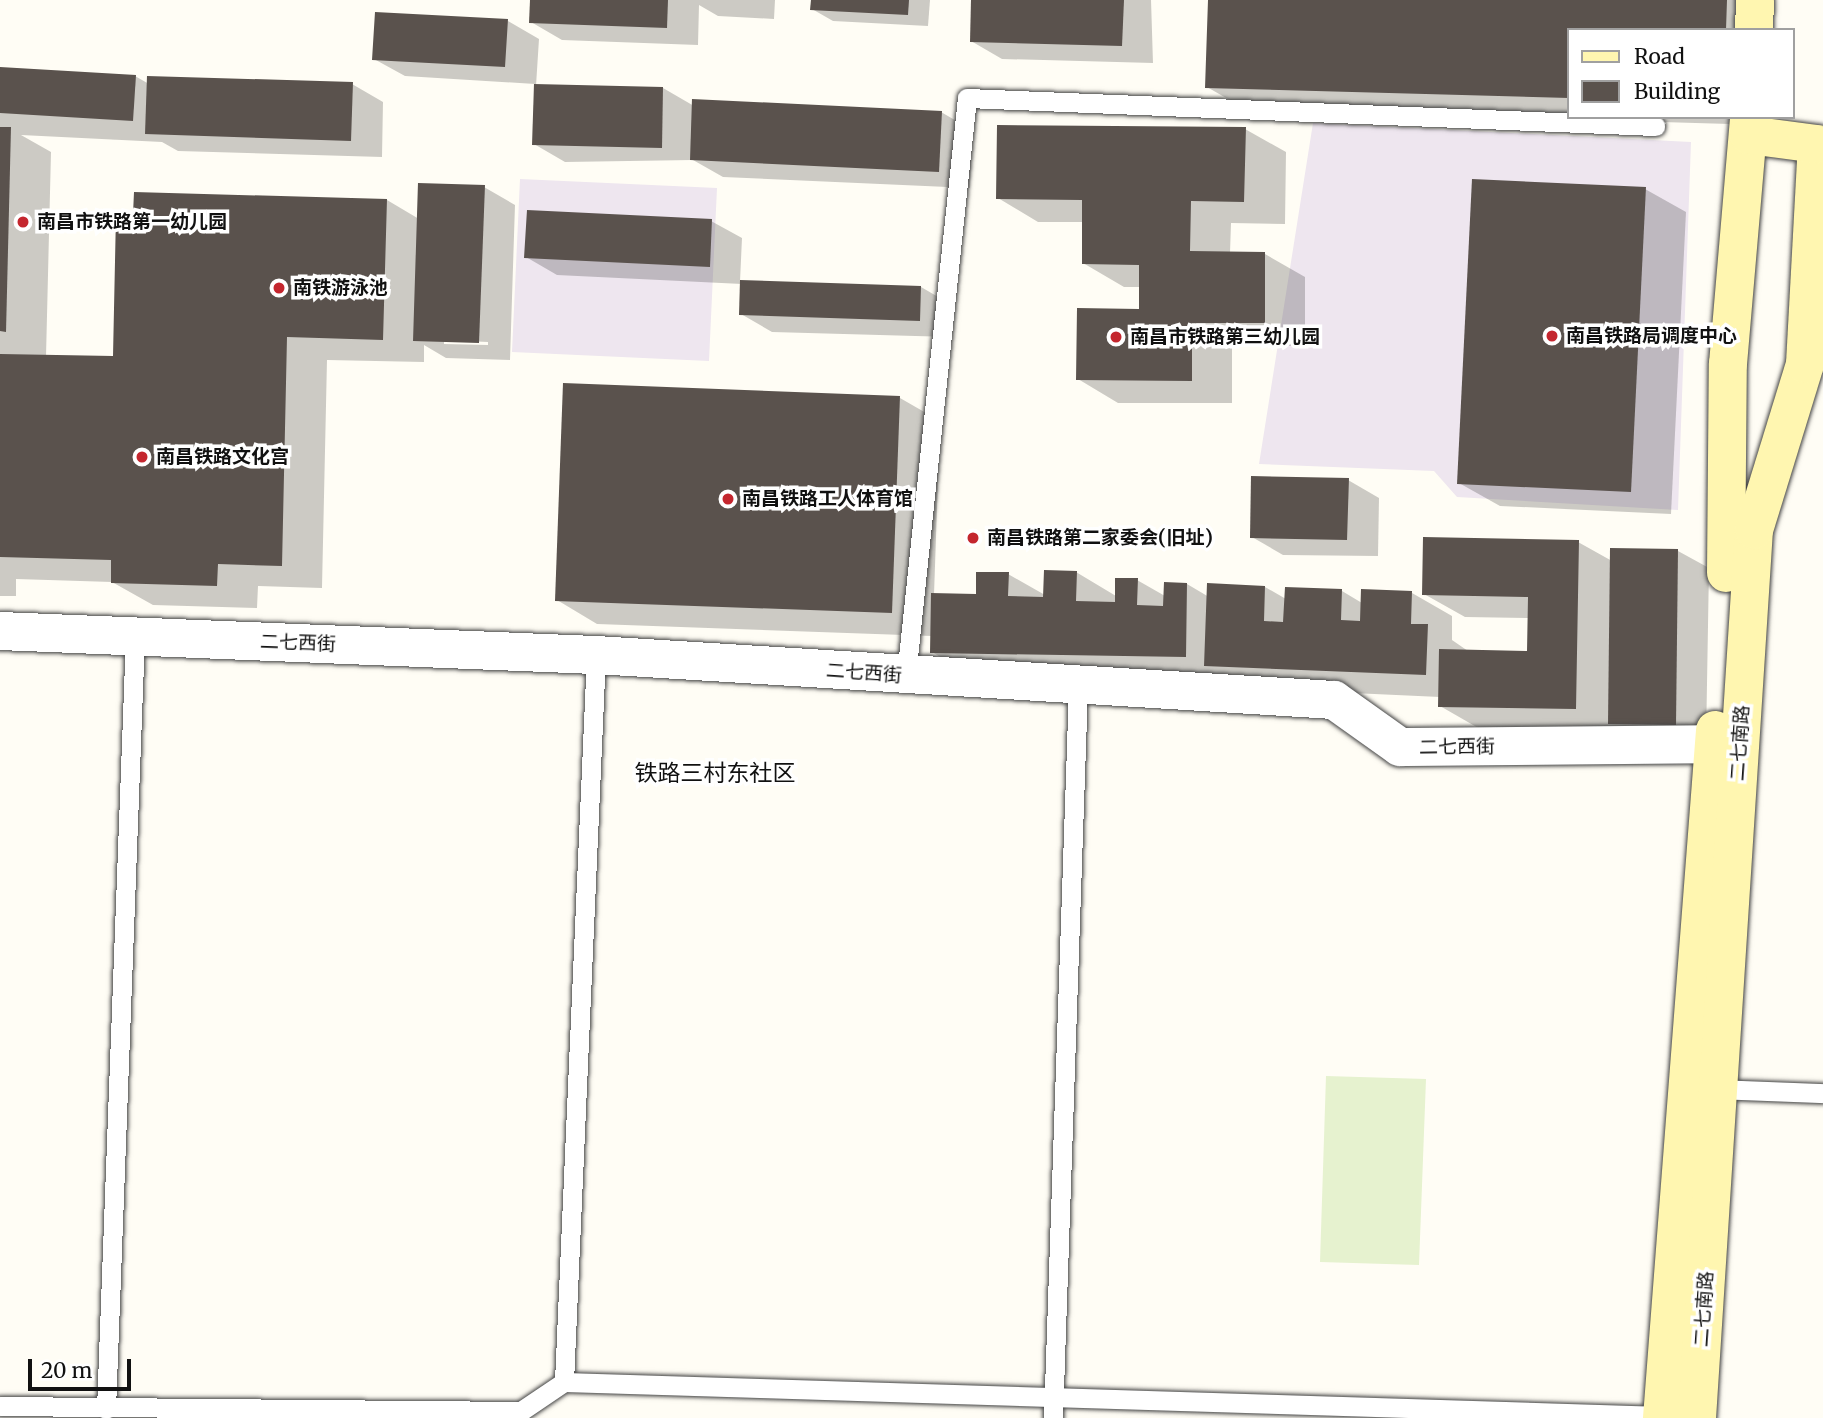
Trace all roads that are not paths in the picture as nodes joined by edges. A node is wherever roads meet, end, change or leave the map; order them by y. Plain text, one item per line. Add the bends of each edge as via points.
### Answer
1 (1755, 0) edge
2 (1754, 28) edge
3 (1655, 126) dead end
4 (1749, 126) edge
5 (0, 631) edge
6 (135, 636) junction
7 (596, 655) junction
8 (906, 676) junction
9 (1078, 687) junction
10 (1714, 744) junction
11 (1718, 1089) junction
12 (1823, 1093) edge
13 (564, 1382) junction
14 (0, 1406) edge
15 (106, 1409) junction
16 (1052, 1409) edge
17 (1673, 1417) edge

1 - 2 main road
3 - 8 lane via 967,98
4 - 10 main road, 二七南路 via 1728,364 1728,547
4 - 11 main road, 二七南路 via 1817,144 1805,364 1754,530
5 - 6 street, 二七西街
6 - 7 street, 二七西街
6 - 15 lane
7 - 8 street, 二七西街
7 - 13 lane
8 - 9 street, 二七西街
9 - 10 street, 二七西街 via 1334,700 1400,747
9 - 16 lane
10 - 17 main road, 二七南路
11 - 12 lane
11 - 17 main road, 二七南路
13 - 15 lane via 521,1411
13 - 16 lane
14 - 15 lane
16 - 17 lane

